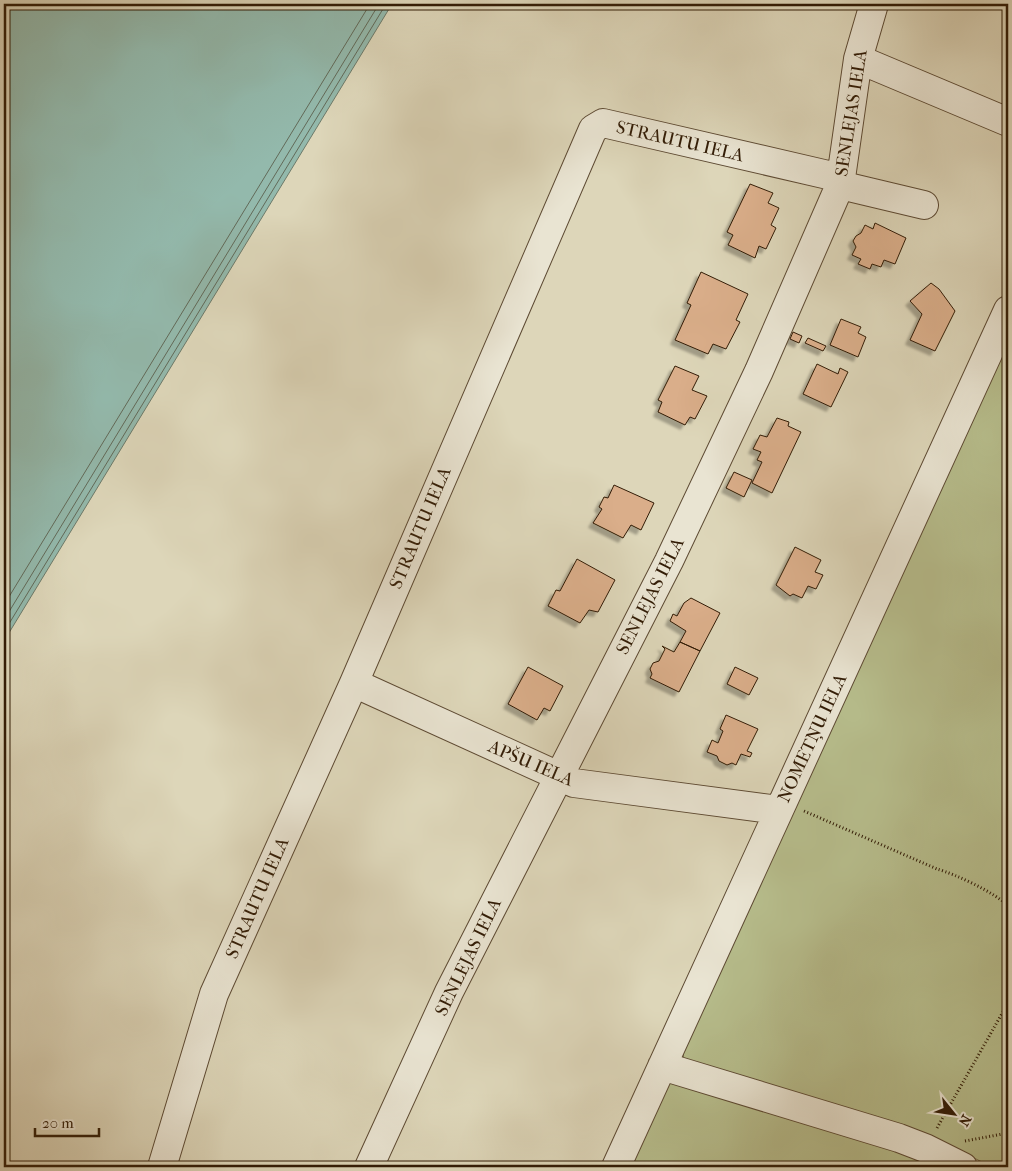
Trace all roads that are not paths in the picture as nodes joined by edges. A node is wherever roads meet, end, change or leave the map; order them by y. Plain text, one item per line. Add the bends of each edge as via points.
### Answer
1 (874, 4) edge
2 (858, 60) junction
3 (1008, 122) edge
4 (840, 181) junction
5 (924, 204) dead end
6 (1008, 310) edge
7 (354, 683) junction
8 (558, 777) junction
9 (781, 806) junction
10 (662, 1066) junction
11 (162, 1167) edge
12 (369, 1167) edge
13 (616, 1167) edge
14 (963, 1167) edge

1 - 2 street, SENLEJAS IELA
2 - 3 street
2 - 4 street, SENLEJAS IELA
4 - 5 street, STRAUTU IELA
4 - 7 street, STRAUTU IELA via 603,123 593,129
4 - 8 street, SENLEJAS IELA via 759,371 669,561
6 - 9 street, NOMETŅU IELA
7 - 8 street, APŠU IELA
7 - 11 street, STRAUTU IELA via 214,994
8 - 9 street, APŠU IELA via 574,783
8 - 12 street, SENLEJAS IELA via 449,992
9 - 10 street, NOMETŅU IELA
10 - 13 street, NOMETŅU IELA
10 - 14 street via 925,1148

